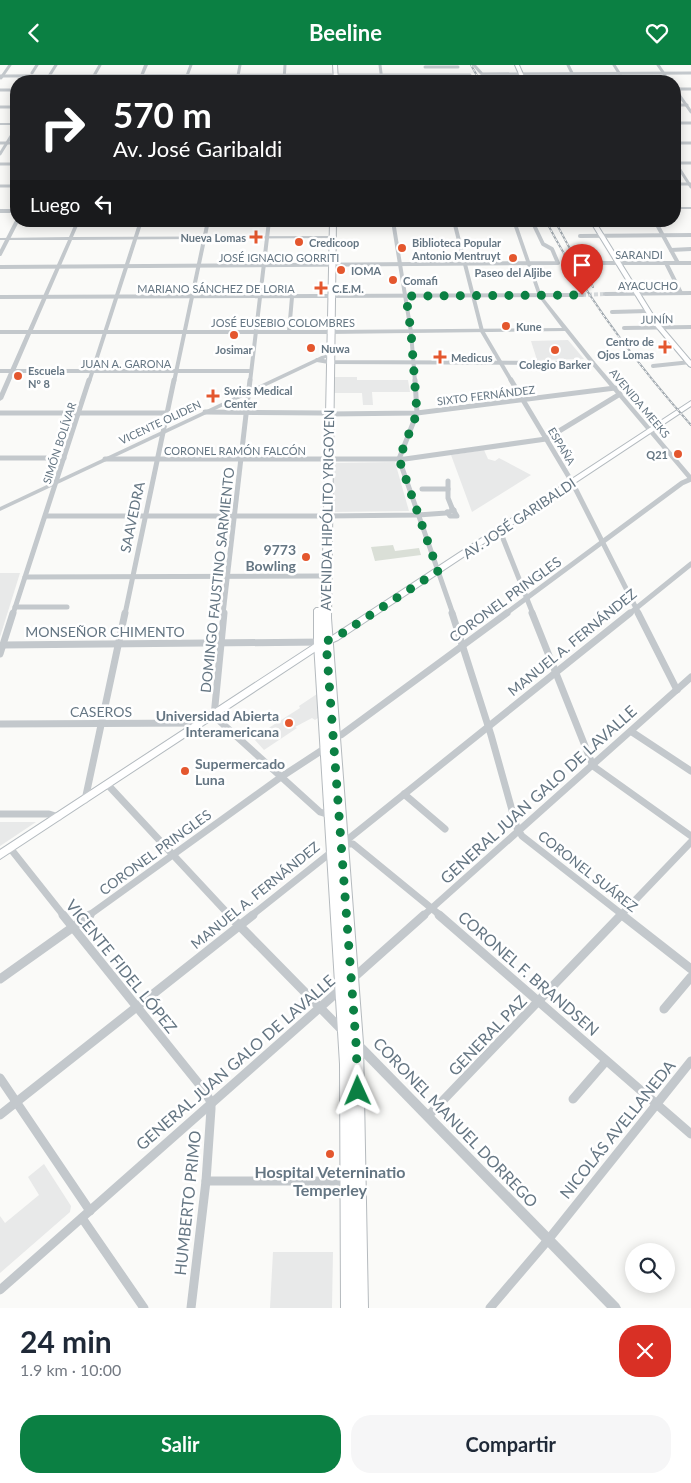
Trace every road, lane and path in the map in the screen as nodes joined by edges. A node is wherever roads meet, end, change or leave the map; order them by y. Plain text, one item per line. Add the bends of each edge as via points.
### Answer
1 (10, 65) edge
2 (37, 65) edge
3 (191, 65) edge
4 (240, 65) edge
5 (285, 65) edge
6 (332, 65) edge
7 (336, 65) edge
8 (380, 65) edge
9 (474, 65) edge
10 (518, 65) edge
11 (568, 65) edge
12 (614, 65) edge
13 (658, 65) edge
14 (424, 66) edge
15 (458, 66) edge
16 (32, 73) dead end
17 (691, 73) edge
18 (523, 74) junction
19 (572, 74) junction
20 (619, 74) junction
21 (664, 74) junction
22 (187, 75) joint
23 (238, 75) junction
24 (284, 75) junction
25 (334, 75) junction
26 (381, 75) junction
27 (426, 75) junction
28 (461, 75) junction
29 (470, 75) dead end
30 (2, 76) edge
31 (0, 80) edge
32 (681, 98) edge
33 (681, 105) edge
34 (686, 105) junction
35 (691, 105) edge
36 (691, 112) edge
37 (10, 138) edge
38 (0, 143) edge
39 (7, 143) junction
40 (0, 153) edge
41 (681, 171) edge
42 (690, 185) edge
43 (14, 227) edge
44 (75, 227) edge
45 (139, 227) edge
46 (207, 227) edge
47 (268, 227) edge
48 (329, 227) edge
49 (331, 227) edge
50 (394, 227) edge
51 (455, 227) edge
52 (516, 227) edge
53 (535, 227) edge
54 (598, 227) edge
55 (658, 227) edge
56 (580, 235) dead end
57 (603, 235) junction
58 (663, 235) junction
59 (691, 235) edge
60 (330, 237) junction
61 (205, 238) junction
62 (267, 238) junction
63 (0, 239) edge
64 (8, 239) junction
65 (70, 239) junction
66 (135, 239) junction
67 (670, 249) junction
68 (691, 249) edge
69 (0, 254) edge
70 (587, 263) dead end
71 (621, 263) junction
72 (666, 263) junction
73 (678, 263) junction
74 (691, 263) edge
75 (464, 264) junction
76 (529, 264) junction
77 (401, 265) junction
78 (264, 266) junction
79 (330, 266) junction
80 (0, 267) edge
81 (58, 267) junction
82 (126, 267) junction
83 (199, 267) junction
84 (682, 293) junction
85 (691, 293) edge
86 (606, 294) tunnel mouth
87 (639, 294) junction
88 (540, 295) junction
89 (582, 295) tunnel mouth
90 (406, 296) junction
91 (473, 296) junction
92 (0, 297) edge
93 (45, 297) junction
94 (117, 297) junction
95 (192, 297) junction
96 (260, 297) junction
97 (292, 297) junction
98 (328, 297) junction
99 (648, 311) junction
100 (612, 312) dead end
101 (661, 327) junction
102 (691, 327) edge
103 (624, 328) dead end
104 (565, 329) junction
105 (184, 331) junction
106 (482, 331) junction
107 (0, 332) edge
108 (30, 332) junction
109 (106, 332) junction
110 (255, 332) junction
111 (289, 332) junction
112 (411, 332) junction
113 (327, 333) junction
114 (327, 358) junction
115 (414, 362) junction
116 (690, 362) edge
117 (501, 363) junction
118 (593, 363) junction
119 (654, 366) dead end
120 (0, 371) edge
121 (12, 371) junction
122 (93, 371) junction
123 (176, 371) junction
124 (251, 371) junction
125 (615, 388) junction
126 (249, 391) junction
127 (620, 394) junction
128 (0, 399) edge
129 (524, 400) junction
130 (691, 403) edge
131 (679, 410) joint
132 (205, 412) junction
133 (246, 412) junction
134 (0, 413) edge
135 (79, 413) junction
136 (168, 413) junction
137 (326, 413) junction
138 (417, 413) junction
139 (650, 430) junction
140 (163, 432) junction
141 (546, 439) junction
142 (64, 458) junction
143 (0, 459) edge
144 (105, 459) junction
145 (158, 459) junction
146 (241, 459) junction
147 (399, 459) junction
148 (325, 460) junction
149 (691, 479) edge
150 (448, 481) dead end
151 (572, 482) junction
152 (56, 483) junction
153 (422, 489) dead end
154 (448, 489) junction
155 (0, 509) edge
156 (453, 509) junction
157 (418, 513) junction
158 (46, 515) junction
159 (146, 516) junction
160 (235, 516) junction
161 (324, 516) junction
162 (498, 531) junction
163 (603, 542) junction
164 (691, 564) edge
165 (438, 571) junction
166 (228, 576) junction
167 (320, 576) junction
168 (25, 577) junction
169 (132, 577) junction
170 (527, 599) junction
171 (15, 607) junction
172 (67, 607) dead end
173 (636, 608) junction
174 (220, 643) junction
175 (321, 643) junction
176 (118, 644) junction
177 (3, 645) junction
178 (463, 645) junction
179 (0, 653) edge
180 (556, 673) junction
181 (691, 677) edge
182 (677, 690) junction
183 (214, 716) junction
184 (100, 723) junction
185 (202, 723) junction
186 (0, 724) edge
187 (489, 727) junction
188 (632, 732) junction
189 (334, 737) junction
190 (327, 747) junction
191 (593, 766) junction
192 (691, 771) edge
193 (281, 777) junction
194 (108, 785) junction
195 (404, 795) junction
196 (84, 800) junction
197 (0, 814) edge
198 (335, 816) junction
199 (59, 817) junction
200 (445, 829) dead end
201 (519, 832) junction
202 (691, 836) edge
203 (691, 843) edge
204 (337, 847) junction
205 (10, 848) junction
206 (0, 855) edge
207 (173, 855) junction
208 (432, 909) junction
209 (622, 915) junction
210 (239, 925) junction
211 (74, 927) junction
212 (691, 969) edge
213 (691, 977) edge
214 (0, 979) edge
215 (347, 984) junction
216 (539, 1001) junction
217 (138, 1006) junction
218 (320, 1007) junction
219 (664, 1009) dead end
220 (351, 1038) junction
221 (606, 1061) junction
222 (691, 1061) edge
223 (0, 1078) edge
224 (573, 1099) dead end
225 (17, 1102) junction
226 (211, 1102) junction
227 (656, 1104) junction
228 (0, 1115) edge
229 (428, 1116) junction
230 (691, 1134) edge
231 (206, 1181) junction
232 (348, 1181) junction
233 (90, 1211) junction
234 (82, 1218) junction
235 (548, 1240) junction
236 (0, 1290) edge
237 (144, 1308) edge
238 (191, 1308) edge
239 (349, 1308) edge
240 (360, 1308) edge
241 (490, 1308) edge
242 (615, 1308) edge

1 - 30 street
2 - 16 street
3 - 22 street
4 - 23 street
5 - 24 street
6 - 25 main road
7 - 25 main road
8 - 26 street
9 - 18 street via 480,74
10 - 18 main road
11 - 19 street
12 - 20 street
13 - 21 street
14 - 15 street
14 - 27 street
15 - 28 street
17 - 21 street
18 - 19 street
19 - 20 street
20 - 21 street
22 - 23 street
23 - 24 street
24 - 25 street
25 - 26 street
26 - 27 street
27 - 28 street
28 - 29 street
30 - 31 street
32 - 34 street
33 - 34 street
34 - 35 street
34 - 36 street
37 - 39 street
38 - 39 street
39 - 40 street
41 - 42 street
43 - 64 street
44 - 65 street
45 - 66 street, SIMÓN BOLÍVAR
46 - 61 street, SAAVEDRA
47 - 62 street, DOMINGO FAUSTINO SARMIENTO
48 - 60 main road, AVENIDA HIPÓLITO YRIGOYEN
49 - 60 main road, AVENIDA HIPÓLITO YRIGOYEN
50 - 77 street
51 - 75 street, ESPAÑA
52 - 76 street, AVENIDA MEEKS
53 - 76 street, JOSÉ IGNACIO GORRITI via 544,244 552,249 558,263
54 - 57 main road
55 - 58 street
56 - 57 street
57 - 58 street
57 - 71 main road
58 - 59 street
58 - 67 street
60 - 62 street
60 - 79 main road, AVENIDA HIPÓLITO YRIGOYEN
61 - 62 street
61 - 66 street
61 - 83 street, SAAVEDRA
62 - 78 street, DOMINGO FAUSTINO SARMIENTO
63 - 64 street
64 - 65 street
64 - 69 street
65 - 66 street
65 - 81 street
66 - 82 street, SIMÓN BOLÍVAR
67 - 68 street
67 - 73 street
70 - 71 street, SARANDI
71 - 72 street, SARANDI
71 - 87 main road
72 - 73 street, SARANDI
72 - 84 street
73 - 74 street, SARANDI
75 - 76 street, JOSÉ IGNACIO GORRITI
75 - 77 street, JOSÉ IGNACIO GORRITI
75 - 91 street, ESPAÑA
76 - 88 street, AVENIDA MEEKS
77 - 79 street, JOSÉ IGNACIO GORRITI
77 - 90 street
78 - 79 street, JOSÉ IGNACIO GORRITI
78 - 83 street, JOSÉ IGNACIO GORRITI
78 - 96 street, DOMINGO FAUSTINO SARMIENTO
79 - 98 main road, AVENIDA HIPÓLITO YRIGOYEN
80 - 81 street, JOSÉ IGNACIO GORRITI
81 - 82 street, JOSÉ IGNACIO GORRITI
81 - 93 street
82 - 83 street, JOSÉ IGNACIO GORRITI
82 - 94 street, SIMÓN BOLÍVAR
83 - 95 street, SAAVEDRA
84 - 85 street, AYACUCHO
84 - 87 street, AYACUCHO
86 - 87 street, AYACUCHO
87 - 99 main road
87 - 101 main road
88 - 89 street, MARIANO SÁNCHEZ DE LORIA
88 - 91 street, MARIANO SÁNCHEZ DE LORIA
88 - 104 street, AVENIDA MEEKS
90 - 91 street, MARIANO SÁNCHEZ DE LORIA
90 - 98 street, MARIANO SÁNCHEZ DE LORIA
90 - 112 street
91 - 106 street, ESPAÑA
92 - 93 street, MARIANO SÁNCHEZ DE LORIA
93 - 94 street, MARIANO SÁNCHEZ DE LORIA
93 - 108 street
94 - 95 street, MARIANO SÁNCHEZ DE LORIA
94 - 109 street, SIMÓN BOLÍVAR
95 - 96 street, MARIANO SÁNCHEZ DE LORIA
95 - 105 street, SAAVEDRA
96 - 97 street, MARIANO SÁNCHEZ DE LORIA
96 - 110 street, DOMINGO FAUSTINO SARMIENTO
97 - 98 street, MARIANO SÁNCHEZ DE LORIA
97 - 111 street
98 - 113 main road, AVENIDA HIPÓLITO YRIGOYEN
99 - 100 street
99 - 101 main road
101 - 102 street, JUNÍN
101 - 103 street, JUNÍN
101 - 116 main road
104 - 106 street, JOSÉ EUSEBIO COLOMBRES
104 - 118 street, AVENIDA MEEKS
105 - 109 street, JOSÉ EUSEBIO COLOMBRES
105 - 110 street, JOSÉ EUSEBIO COLOMBRES
105 - 123 street, SAAVEDRA
106 - 112 street, JOSÉ EUSEBIO COLOMBRES
106 - 117 street, ESPAÑA
107 - 108 street, JOSÉ EUSEBIO COLOMBRES
108 - 109 street, JOSÉ EUSEBIO COLOMBRES
108 - 121 street
109 - 122 street, SIMÓN BOLÍVAR
110 - 111 street, JOSÉ EUSEBIO COLOMBRES
110 - 124 street, DOMINGO FAUSTINO SARMIENTO
111 - 113 street, JOSÉ EUSEBIO COLOMBRES
112 - 113 street, JOSÉ EUSEBIO COLOMBRES
112 - 115 street
113 - 114 main road, AVENIDA HIPÓLITO YRIGOYEN
114 - 115 street
114 - 126 street, VICENTE OLIDEN
114 - 137 main road, AVENIDA HIPÓLITO YRIGOYEN
115 - 117 street
115 - 138 street
116 - 119 street
117 - 118 street
117 - 129 street, ESPAÑA
118 - 125 street, AVENIDA MEEKS
120 - 121 street, JUAN A. GARONA
121 - 122 street, JUAN A. GARONA
121 - 128 street
122 - 123 street, JUAN A. GARONA
122 - 135 street, SIMÓN BOLÍVAR
123 - 124 street, JUAN A. GARONA
123 - 136 street, SAAVEDRA
124 - 126 street, DOMINGO FAUSTINO SARMIENTO
125 - 127 street, AVENIDA MEEKS
125 - 129 street, SIXTO FERNÁNDEZ
126 - 132 street, VICENTE OLIDEN
126 - 133 street, DOMINGO FAUSTINO SARMIENTO
127 - 139 street, AVENIDA MEEKS
127 - 141 street, CORONEL RAMÓN FALCÓN
129 - 138 street, SIXTO FERNÁNDEZ
129 - 141 street, ESPAÑA
130 - 131 main road
131 - 139 main road, AV. JOSÉ GARIBALDI
132 - 133 street, SIXTO FERNÁNDEZ
132 - 140 street, VICENTE OLIDEN
133 - 137 street, SIXTO FERNÁNDEZ
133 - 146 street, DOMINGO FAUSTINO SARMIENTO
134 - 135 street
135 - 136 street
135 - 142 street, SIMÓN BOLÍVAR
136 - 140 street, SAAVEDRA
137 - 138 street, SIXTO FERNÁNDEZ
137 - 148 main road, AVENIDA HIPÓLITO YRIGOYEN
138 - 147 street
139 - 149 street, AVENIDA MEEKS
139 - 151 main road, AV. JOSÉ GARIBALDI
140 - 144 street, VICENTE OLIDEN
140 - 145 street, SAAVEDRA
141 - 147 street, CORONEL RAMÓN FALCÓN
141 - 151 street, ESPAÑA
142 - 143 street
142 - 152 street, SIMÓN BOLÍVAR
144 - 145 street, CORONEL RAMÓN FALCÓN
144 - 152 street, VICENTE OLIDEN
145 - 146 street, CORONEL RAMÓN FALCÓN
145 - 159 street, SAAVEDRA
146 - 148 street, CORONEL RAMÓN FALCÓN
146 - 160 street, DOMINGO FAUSTINO SARMIENTO
147 - 148 street, CORONEL RAMÓN FALCÓN
147 - 157 street, CORONEL SUÁREZ
148 - 161 main road, AVENIDA HIPÓLITO YRIGOYEN
149 - 163 street, CORONEL PRINGLES
150 - 154 street
151 - 162 main road, AV. JOSÉ GARIBALDI
151 - 163 street, ESPAÑA
152 - 155 street, VICENTE OLIDEN
152 - 158 street, SIMÓN BOLÍVAR
153 - 154 street
154 - 156 street
156 - 157 street
156 - 157 street
157 - 161 street
157 - 165 street, CORONEL SUÁREZ
158 - 159 street
158 - 168 street, SIMÓN BOLÍVAR
159 - 160 street
159 - 169 street, SAAVEDRA
160 - 161 street
160 - 166 street, DOMINGO FAUSTINO SARMIENTO
161 - 167 main road, AVENIDA HIPÓLITO YRIGOYEN
161 - 175 main road, AVENIDA HIPÓLITO YRIGOYEN
162 - 165 main road, AV. JOSÉ GARIBALDI
162 - 170 street
163 - 170 street, CORONEL PRINGLES
163 - 173 street, ESPAÑA
164 - 173 street, MANUEL A. FERNÁNDEZ
165 - 175 main road, AV. JOSÉ GARIBALDI via 335,638
165 - 178 street, CORONEL SUÁREZ
166 - 167 street
166 - 169 street
166 - 174 street, DOMINGO FAUSTINO SARMIENTO
167 - 175 main road, AVENIDA HIPÓLITO YRIGOYEN
168 - 169 street
168 - 171 street, SIMÓN BOLÍVAR
169 - 176 street, SAAVEDRA
170 - 178 street, CORONEL PRINGLES
170 - 180 street
171 - 172 street
171 - 177 street, SIMÓN BOLÍVAR
173 - 180 street, MANUEL A. FERNÁNDEZ
173 - 182 street, ESPAÑA
174 - 175 street, MONSEÑOR CHIMENTO
174 - 176 street, MONSEÑOR CHIMENTO
174 - 183 street, DOMINGO FAUSTINO SARMIENTO
175 - 183 main road, AV. JOSÉ GARIBALDI
175 - 189 main road, AVENIDA HIPÓLITO YRIGOYEN
175 - 190 main road, AVENIDA HIPÓLITO YRIGOYEN
176 - 177 street, MONSEÑOR CHIMENTO
176 - 184 street, SAAVEDRA
177 - 179 street, SIMÓN BOLÍVAR
178 - 187 street, CORONEL SUÁREZ
178 - 189 street, CORONEL PRINGLES
180 - 187 street, MANUEL A. FERNÁNDEZ
180 - 191 street
181 - 182 street, GENERAL JUAN GALO DE LAVALLE
182 - 188 street, GENERAL JUAN GALO DE LAVALLE
183 - 185 main road, AV. JOSÉ GARIBALDI
183 - 193 street
184 - 185 street, CASEROS
184 - 186 street, CASEROS
184 - 196 street, SAAVEDRA
185 - 194 main road, AV. JOSÉ GARIBALDI
187 - 195 street, MANUEL A. FERNÁNDEZ
187 - 201 street, CORONEL SUÁREZ
188 - 191 street, GENERAL JUAN GALO DE LAVALLE
188 - 192 street
189 - 198 main road, AVENIDA HIPÓLITO YRIGOYEN
190 - 193 street, CORONEL PRINGLES
190 - 198 main road, AVENIDA HIPÓLITO YRIGOYEN
191 - 201 street, GENERAL JUAN GALO DE LAVALLE
191 - 202 street
193 - 198 street via 320,812
193 - 207 street, CORONEL PRINGLES
194 - 196 main road, AV. JOSÉ GARIBALDI
194 - 207 street, CORONEL MANUEL DORREGO
195 - 200 street
195 - 204 street, MANUEL A. FERNÁNDEZ
196 - 199 main road, AV. JOSÉ GARIBALDI
197 - 199 street
198 - 204 main road, AVENIDA HIPÓLITO YRIGOYEN
199 - 205 main road, AV. JOSÉ GARIBALDI
201 - 208 street, GENERAL JUAN GALO DE LAVALLE
201 - 209 street, CORONEL SUÁREZ
203 - 209 street, GENERAL PAZ
204 - 208 street, CORONEL F. BRANDSEN via 353,844
204 - 210 street, MANUEL A. FERNÁNDEZ
204 - 215 main road, AVENIDA HIPÓLITO YRIGOYEN
205 - 206 main road, AV. JOSÉ GARIBALDI
205 - 211 street, VICENTE FIDEL LÓPEZ
207 - 210 street, CORONEL MANUEL DORREGO
207 - 211 street, CORONEL PRINGLES
208 - 215 street, GENERAL JUAN GALO DE LAVALLE
208 - 216 street, CORONEL F. BRANDSEN
209 - 212 street, CORONEL SUÁREZ
209 - 216 street, GENERAL PAZ
210 - 217 street, MANUEL A. FERNÁNDEZ
210 - 218 street, CORONEL MANUEL DORREGO
211 - 214 street, CORONEL PRINGLES
211 - 217 street, VICENTE FIDEL LÓPEZ
213 - 219 street
215 - 218 street, GENERAL JUAN GALO DE LAVALLE
215 - 220 main road, AVENIDA HIPÓLITO YRIGOYEN
216 - 221 street, CORONEL F. BRANDSEN
216 - 229 street, GENERAL PAZ
217 - 225 street, MANUEL A. FERNÁNDEZ
217 - 226 street, VICENTE FIDEL LÓPEZ
218 - 220 street, CORONEL MANUEL DORREGO
218 - 226 street, GENERAL JUAN GALO DE LAVALLE
220 - 229 street, CORONEL MANUEL DORREGO
220 - 232 main road, AVENIDA HIPÓLITO YRIGOYEN
220 - 240 main road, AVENIDA HIPÓLITO YRIGOYEN
221 - 224 street
221 - 227 street, CORONEL F. BRANDSEN
222 - 227 street, NICOLÁS AVELLANEDA
223 - 225 street
225 - 228 street, MANUEL A. FERNÁNDEZ
225 - 233 street
226 - 231 street, HUMBERTO PRIMO
226 - 233 street, GENERAL JUAN GALO DE LAVALLE
227 - 230 street, CORONEL F. BRANDSEN
227 - 235 street, NICOLÁS AVELLANEDA
229 - 235 street, CORONEL MANUEL DORREGO
231 - 232 street
231 - 238 street, HUMBERTO PRIMO
232 - 239 main road, AVENIDA HIPÓLITO YRIGOYEN
233 - 234 street, GENERAL JUAN GALO DE LAVALLE
234 - 236 street, GENERAL JUAN GALO DE LAVALLE
234 - 237 street
235 - 241 street, NICOLÁS AVELLANEDA
235 - 242 street, CORONEL MANUEL DORREGO

